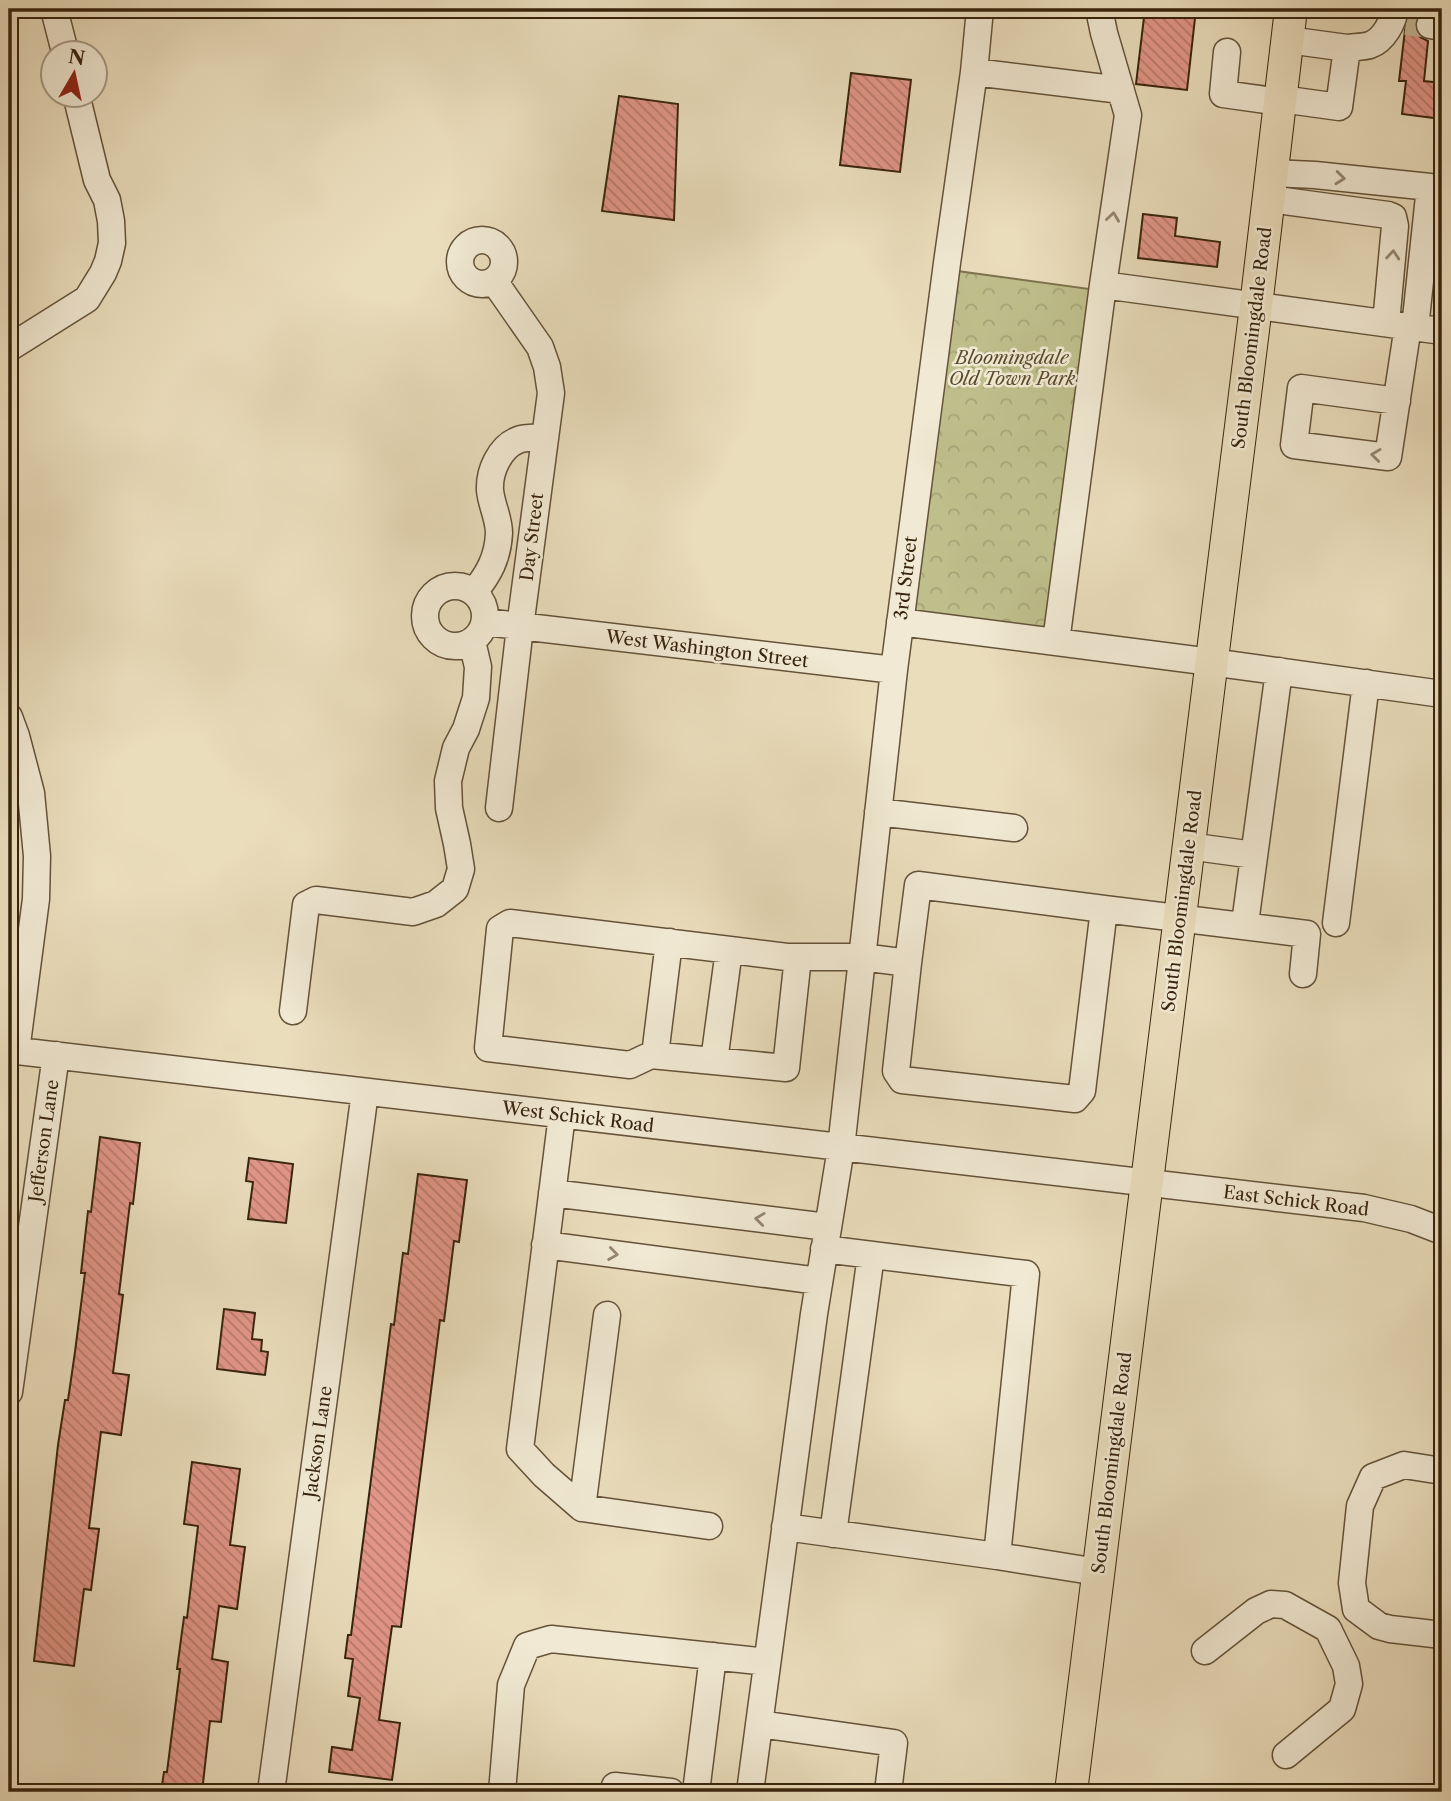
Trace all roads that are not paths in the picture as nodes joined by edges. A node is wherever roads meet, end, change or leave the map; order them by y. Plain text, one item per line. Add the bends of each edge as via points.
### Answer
1 (54, 9) edge
2 (980, 9) edge
3 (1099, 9) edge
4 (1292, 9) edge
5 (1413, 21) tunnel mouth
6 (61, 38) edge
7 (1288, 40) junction
8 (1347, 48) junction
9 (1227, 52) dead end
10 (974, 72) junction
11 (1121, 90) junction
12 (1281, 100) junction
13 (79, 108) edge
14 (1271, 186) junction
15 (494, 281) dead end
16 (1103, 285) junction
17 (1256, 306) junction
18 (1403, 326) junction
19 (1442, 331) edge
20 (9, 348) edge
21 (1397, 401) dead end
22 (545, 437) junction
23 (474, 592) junction
24 (900, 622) junction
25 (520, 627) junction
26 (478, 631) junction
27 (1056, 642) junction
28 (1211, 662) junction
29 (894, 670) junction
30 (1279, 671) junction
31 (1366, 683) junction
32 (1442, 694) edge
33 (9, 717) edge
34 (499, 808) dead end
35 (878, 812) junction
36 (1014, 828) dead end
37 (1188, 846) junction
38 (1254, 855) junction
39 (1104, 909) junction
40 (1246, 916) dead end
41 (1179, 917) junction
42 (1336, 923) dead end
43 (669, 942) junction
44 (729, 950) junction
45 (798, 957) junction
46 (862, 957) junction
47 (908, 963) junction
48 (1303, 974) dead end
49 (293, 1011) dead end
50 (12, 1050) edge
51 (56, 1055) junction
52 (655, 1055) junction
53 (714, 1061) junction
54 (365, 1092) junction
55 (562, 1115) junction
56 (841, 1148) junction
57 (1148, 1183) junction
58 (552, 1193) junction
59 (1442, 1231) edge
60 (826, 1238) junction
61 (545, 1245) junction
62 (871, 1255) junction
63 (819, 1281) junction
64 (607, 1315) dead end
65 (9, 1392) edge
66 (1442, 1471) edge
67 (582, 1508) junction
68 (709, 1525) dead end
69 (785, 1527) junction
70 (833, 1534) junction
71 (997, 1556) junction
72 (1098, 1572) junction
73 (1356, 1609) junction
74 (1328, 1629) junction
75 (1442, 1635) edge
76 (1205, 1651) dead end
77 (713, 1656) junction
78 (767, 1662) junction
79 (759, 1724) junction
80 (1286, 1755) dead end
81 (757, 1791) edge
82 (271, 1792) edge
83 (502, 1792) edge
84 (615, 1792) edge
85 (671, 1792) edge
86 (696, 1792) edge
87 (888, 1792) edge
88 (1071, 1792) edge

1 - 6 street
2 - 10 street, 3rd Street
3 - 11 street
4 - 7 main road, South Bloomingdale Road
5 - 8 street via 1387,31 1372,45
7 - 8 street
7 - 12 main road, South Bloomingdale Road
8 - 12 street via 1339,107
9 - 12 street via 1223,94
10 - 11 street
10 - 24 street, 3rd Street
16 -> 11 street via 1128,116
12 - 14 main road, South Bloomingdale Road
13 - 20 street via 111,221 108,261 87,299
14 - 17 main road, South Bloomingdale Road
18 -> 14 street via 1393,217
14 -> 18 street via 1315,175 1430,187
15 - 22 street, Day Street via 540,347 547,367 551,393
16 - 17 street
16 - 27 street
17 - 18 street
17 - 28 main road, South Bloomingdale Road
18 - 19 street
18 - 21 street
22 - 23 street via 518,440 502,451 495,466 490,488 499,531 497,544 487,576
22 - 25 street, Day Street
23 - 26 street via 485,609
23 - 26 street via 455,585 444,587 429,599 424,618 432,636 449,646 459,646
24 - 27 street
24 - 29 street, 3rd Street
25 - 26 street, West Washington Street
25 - 29 street, West Washington Street
25 - 34 street, Day Street
26 - 49 street via 476,698 448,781 461,869 455,889 436,904 413,912 316,900 306,905
27 - 28 street
28 - 30 street
28 - 37 main road, South Bloomingdale Road
29 - 35 street, 3rd Street
30 - 31 street
30 - 38 street
31 - 32 street
31 - 42 street
33 - 50 street via 30,793 37,856 36,899
35 - 36 street
35 - 46 street, 3rd Street
37 - 38 street
37 - 41 main road, South Bloomingdale Road
38 - 40 street
39 - 41 street
39 - 47 street via 918,885
39 - 47 street via 1082,1091 1076,1099 902,1080 896,1071
41 - 48 street via 1307,934
41 - 57 main road, South Bloomingdale Road
43 - 44 street
43 - 52 street
43 - 52 street via 510,923 500,929 488,1048 630,1065
44 - 45 street
44 - 53 street
45 - 46 street
45 - 53 street via 786,1068
46 - 47 street
46 - 56 street, 3rd Street
50 - 51 street, West Schick Road
51 - 54 street, West Schick Road
51 - 65 street, Jefferson Lane
52 - 53 street
54 - 55 street, West Schick Road
54 - 82 street, Jackson Lane
55 - 56 street, West Schick Road
55 - 58 street
56 - 57 street, West Schick Road
56 - 60 street, 3rd Street
57 - 59 street, East Schick Road via 1364,1208
57 - 72 main road, South Bloomingdale Road
60 -> 58 street
58 - 61 street
60 - 62 street
60 - 63 street, 3rd Street
61 -> 63 street
61 - 67 street via 520,1449
62 - 70 street
62 - 71 street via 1026,1274
63 - 69 street, 3rd Street
64 - 67 street
66 - 73 street via 1404,1465 1373,1477 1360,1506 1352,1583
67 - 68 street
69 - 70 street
69 - 78 street, 3rd Street
70 - 71 street
71 - 72 street
72 - 88 main road, South Bloomingdale Road
73 - 74 street
73 - 75 street via 1379,1626
74 - 76 street via 1285,1605 1271,1604
74 - 80 street via 1346,1666 1349,1684 1342,1709
77 - 78 street
77 - 83 street via 551,1639 527,1646 511,1685
77 - 86 street
78 - 79 street, 3rd Street
79 - 81 street, 3rd Street
79 - 87 street via 894,1743
84 - 85 street via 615,1786

